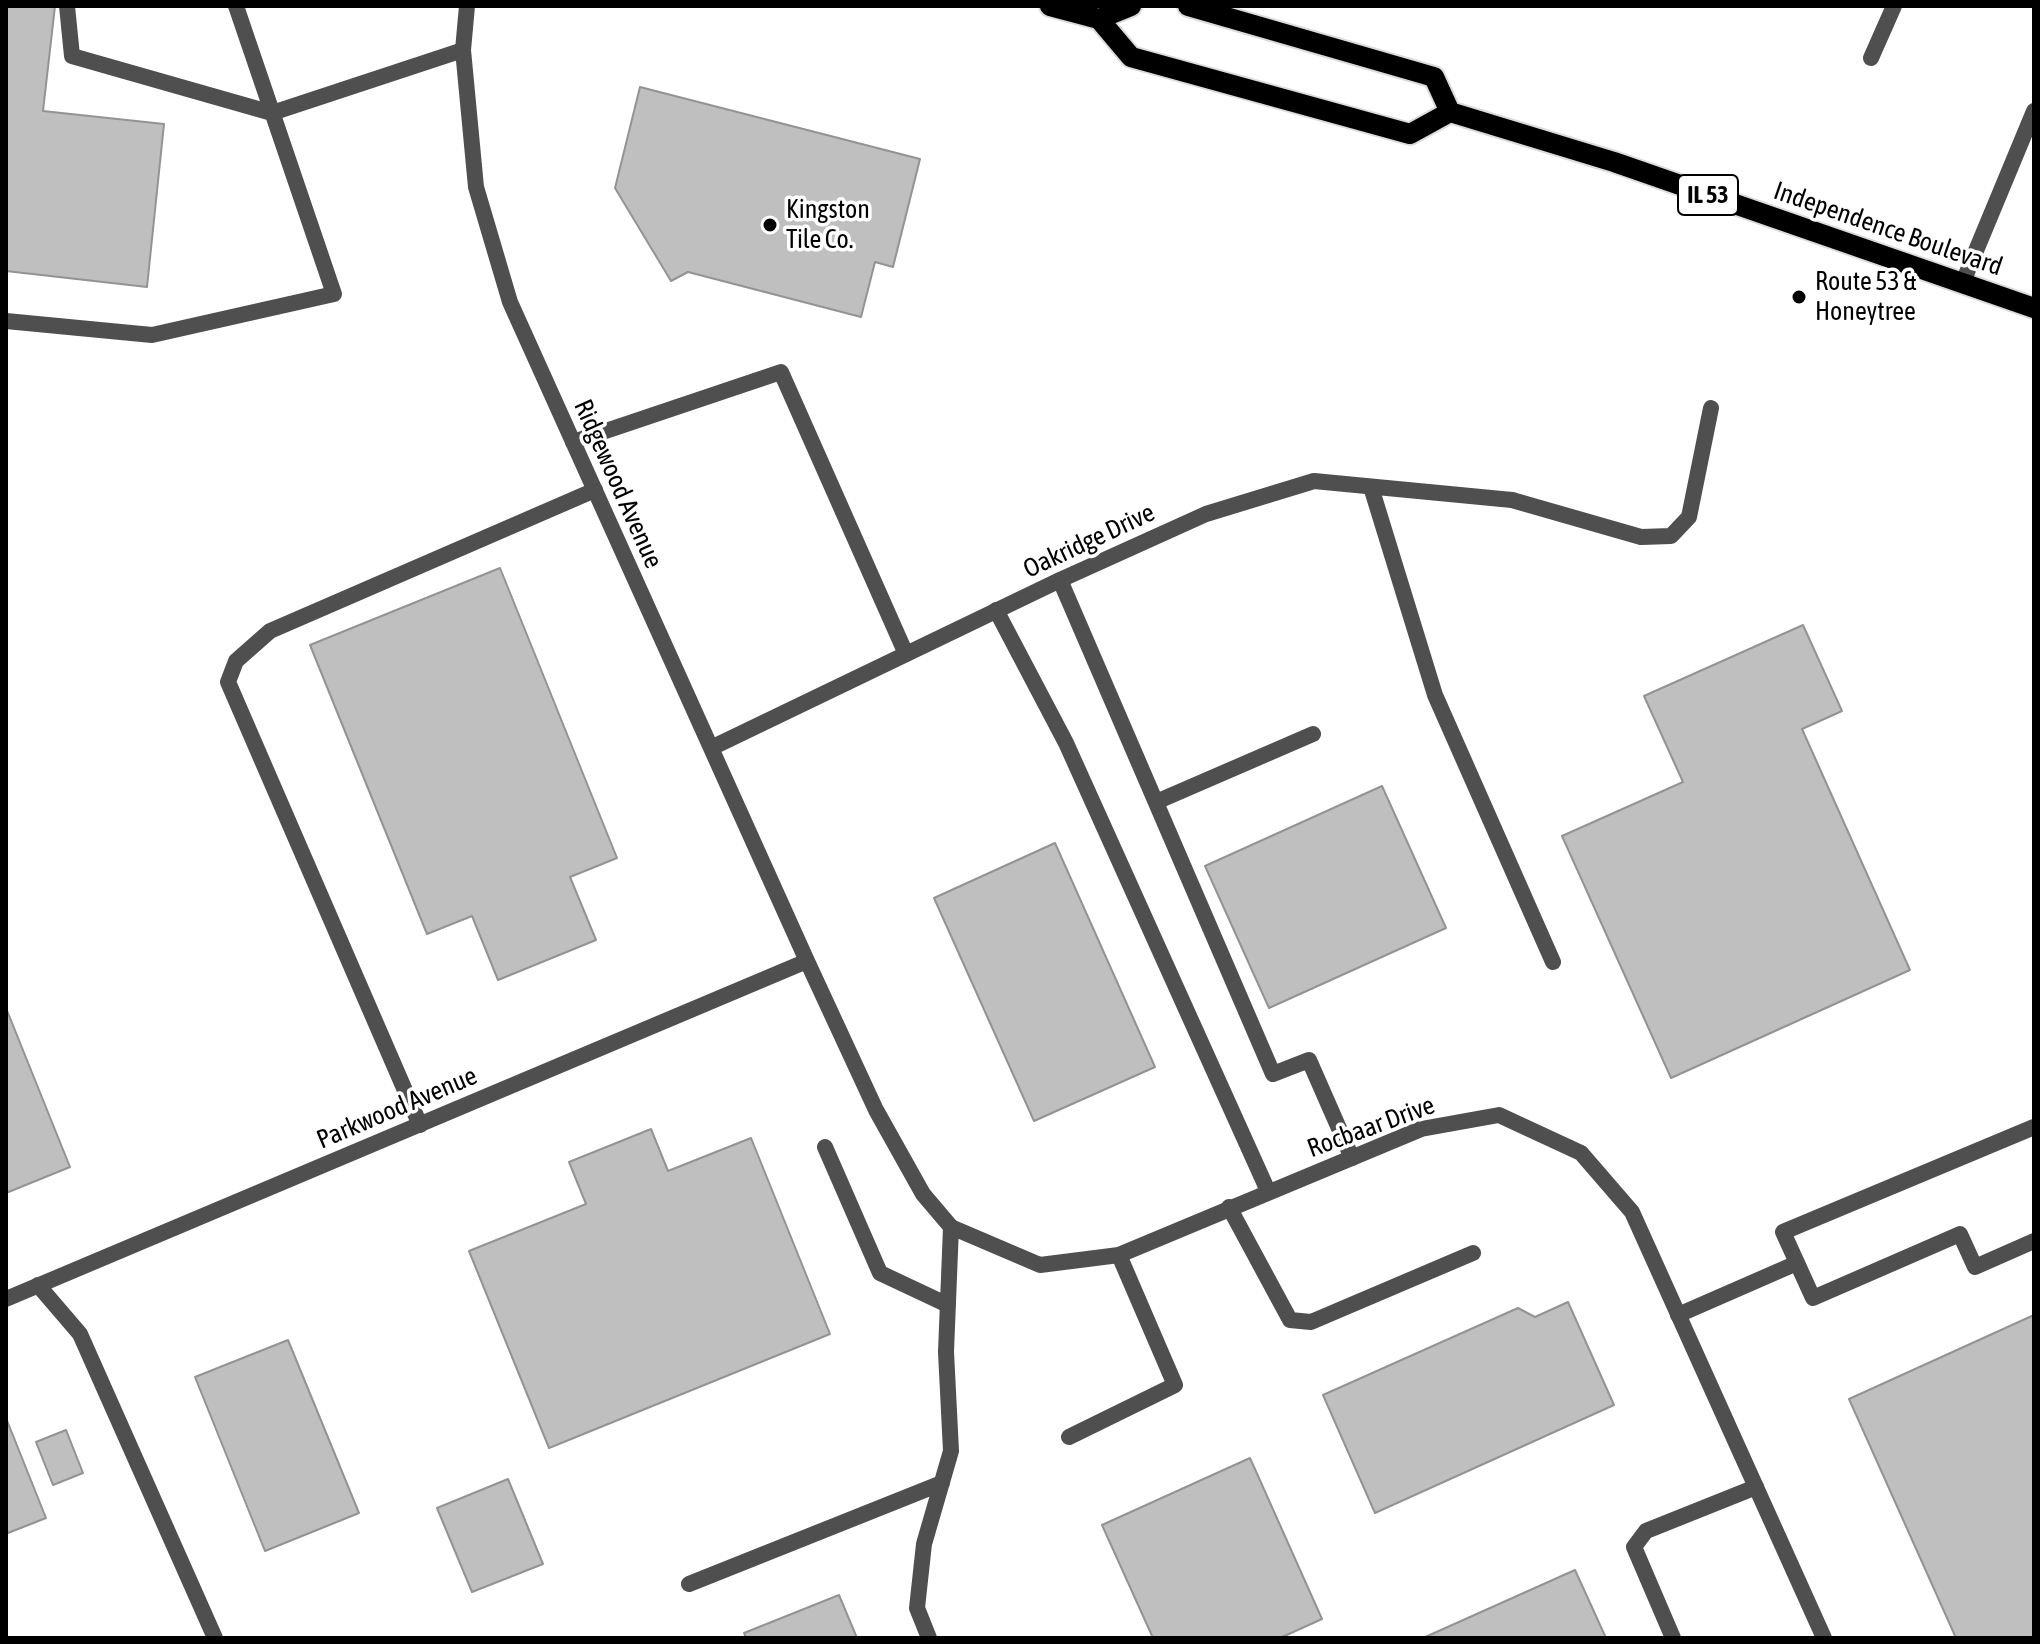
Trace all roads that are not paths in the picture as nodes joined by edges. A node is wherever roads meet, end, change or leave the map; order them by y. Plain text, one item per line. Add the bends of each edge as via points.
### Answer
1 (67, 6) edge
2 (236, 6) edge
3 (467, 6) edge
4 (1050, 6) edge
5 (1131, 6) edge
6 (1188, 6) edge
7 (1894, 6) edge
8 (1099, 19) junction
9 (463, 50) junction
10 (1871, 58) dead end
11 (2034, 111) edge
12 (1450, 112) junction
13 (272, 113) junction
14 (1963, 282) junction
15 (2034, 308) edge
16 (6, 321) edge
17 (1711, 408) dead end
18 (573, 442) junction
19 (1371, 487) junction
20 (595, 490) junction
21 (1060, 580) junction
22 (996, 610) junction
23 (906, 654) junction
24 (1313, 734) dead end
25 (711, 748) junction
26 (1156, 802) junction
27 (807, 961) junction
28 (1553, 962) dead end
29 (420, 1125) junction
30 (2034, 1127) edge
31 (825, 1147) dead end
32 (1352, 1158) junction
33 (1268, 1191) junction
34 (1229, 1207) junction
35 (951, 1227) junction
36 (2034, 1241) edge
37 (1473, 1253) dead end
38 (1119, 1255) junction
39 (1797, 1263) junction
40 (38, 1285) junction
41 (6, 1299) edge
42 (948, 1305) junction
43 (1678, 1315) junction
44 (1069, 1437) dead end
45 (942, 1483) junction
46 (1756, 1487) junction
47 (689, 1584) dead end
48 (1818, 1636) edge
49 (215, 1638) edge
50 (929, 1638) edge
51 (1673, 1638) edge

1 - 13 street via 72,56
2 - 13 street
3 - 9 street, Ridgewood Avenue
4 - 8 main road
5 - 8 main road
6 - 12 main road via 1434,77
7 - 10 street
8 - 12 main road via 1131,57 1410,134
9 - 13 street
9 - 18 street, Ridgewood Avenue via 476,187 510,302
11 - 14 street
12 - 14 main road, Independence Boulevard / IL 53 via 1614,162
13 - 16 street via 334,294 152,335
14 - 15 main road, Independence Boulevard / IL 53
17 - 19 street, Oakridge Drive via 1689,517 1671,536 1641,537 1512,500
18 - 20 street, Ridgewood Avenue
18 - 23 street via 781,372
19 - 21 street, Oakridge Drive via 1314,481 1206,514
19 - 28 street via 1435,695
20 - 25 street, Ridgewood Avenue
20 - 29 street via 270,631 236,661 228,682
21 - 22 street, Oakridge Drive
21 - 26 street
22 - 23 street, Oakridge Drive
22 - 33 street via 1066,743
23 - 25 street, Oakridge Drive
24 - 26 street
25 - 27 street, Ridgewood Avenue
26 - 32 street via 1273,1074 1309,1060
27 - 29 street, Parkwood Avenue
27 - 35 street, Rocbaar Drive via 876,1110 923,1194
29 - 40 street, Parkwood Avenue
30 - 39 street via 1783,1232
31 - 42 street via 880,1273
32 - 33 street, Rocbaar Drive
32 - 43 street, Rocbaar Drive via 1421,1129 1499,1115 1581,1153 1632,1212
33 - 34 street, Rocbaar Drive
34 - 37 street via 1290,1320 1311,1322
34 - 38 street, Rocbaar Drive
35 - 38 street, Rocbaar Drive via 1040,1265
35 - 42 street
36 - 39 street via 1975,1267 1960,1234 1813,1298
38 - 44 street via 1175,1385
39 - 43 street
40 - 41 street, Parkwood Avenue
40 - 49 street via 80,1334
42 - 45 street via 951,1451
43 - 46 street, Rocbaar Drive
45 - 47 street
45 - 50 street via 924,1544 917,1608
46 - 48 street, Rocbaar Drive
46 - 51 street via 1646,1531 1634,1547

